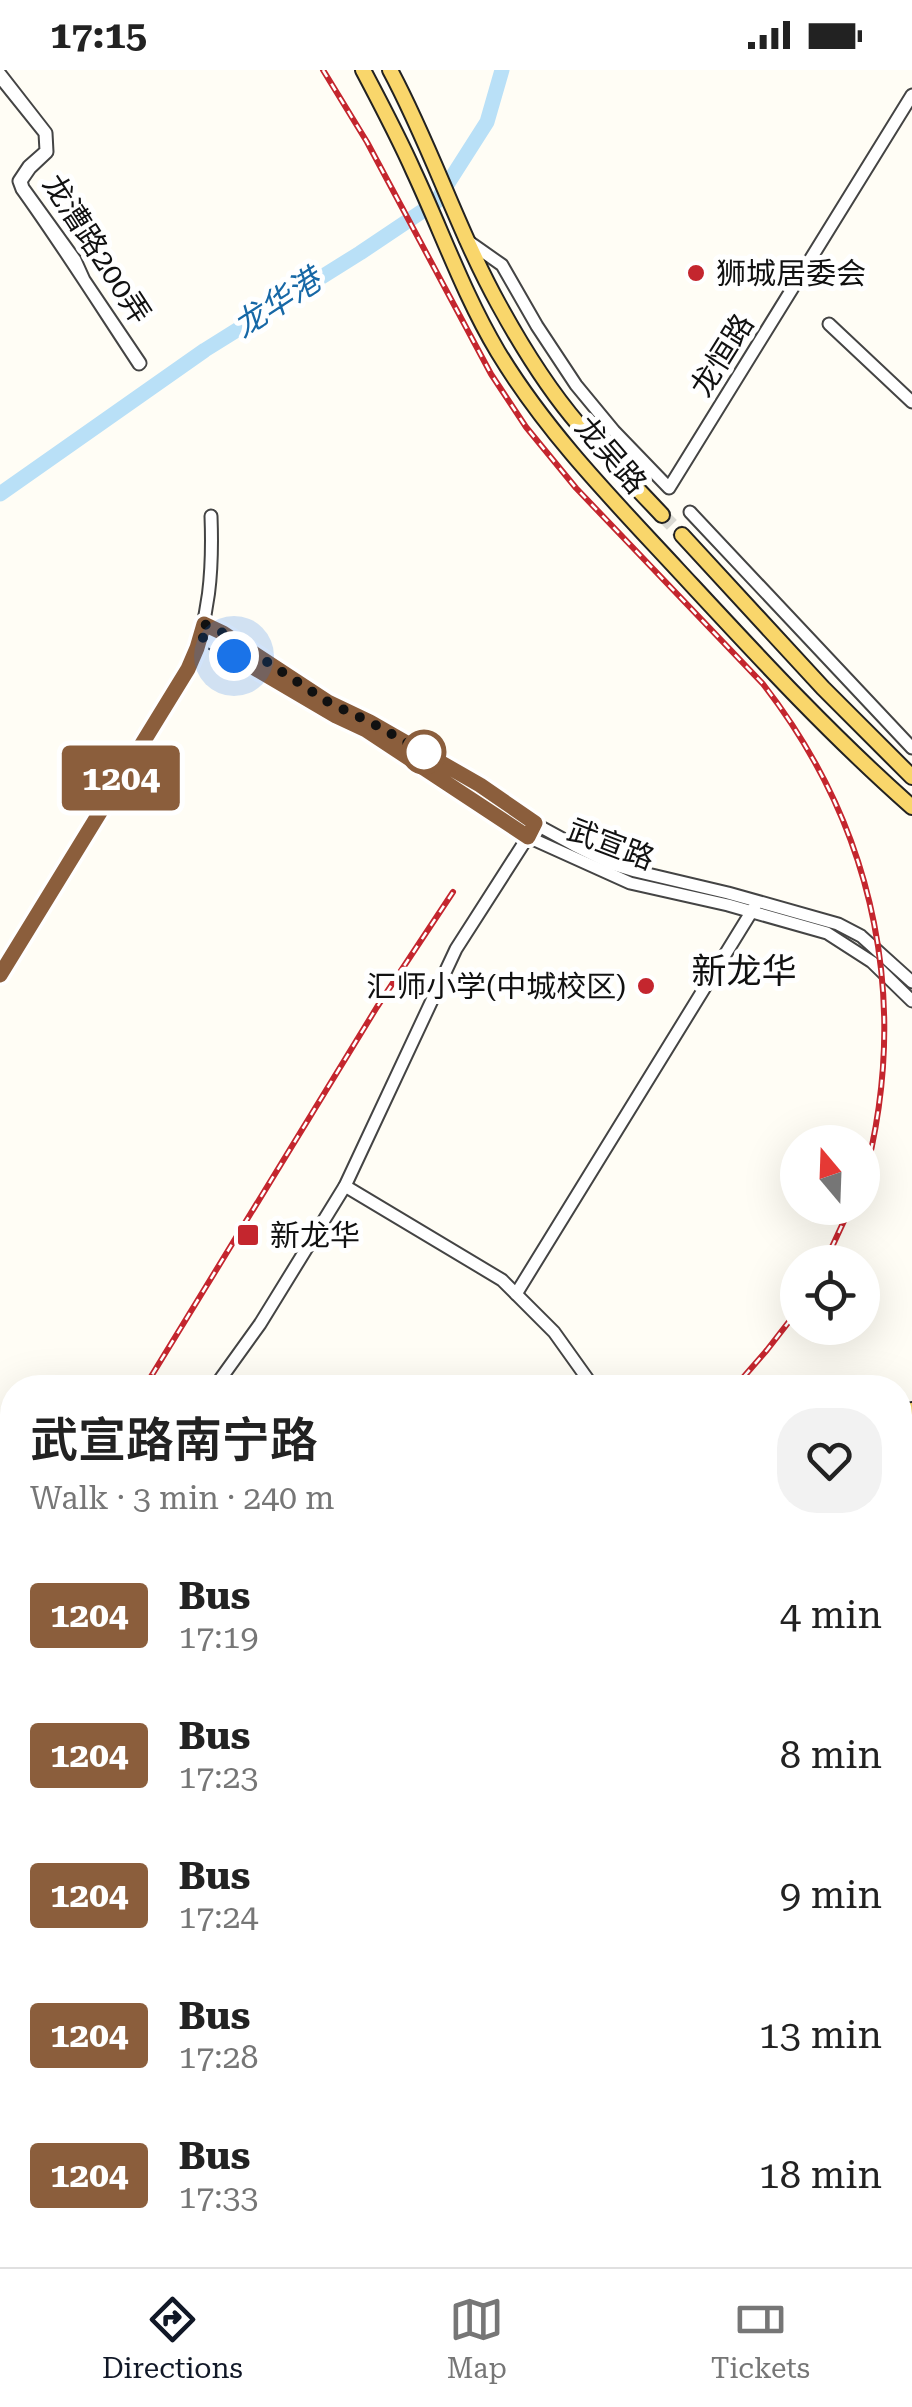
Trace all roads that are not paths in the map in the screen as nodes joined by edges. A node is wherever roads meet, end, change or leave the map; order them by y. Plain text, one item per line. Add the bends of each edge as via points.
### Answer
1 (364, 70) edge
2 (390, 70) edge
3 (0, 76) edge
4 (912, 95) edge
5 (465, 238) junction
6 (829, 324) dead end
7 (912, 402) edge
8 (668, 488) joint
9 (690, 512) dead end
10 (662, 514) tunnel mouth
11 (212, 516) dead end
12 (682, 535) tunnel mouth
13 (202, 630) junction
14 (912, 748) edge
15 (910, 774) edge
16 (912, 808) edge
17 (535, 823) junction
18 (528, 837) junction
19 (754, 906) junction
20 (0, 974) edge
21 (912, 982) edge
22 (912, 1002) edge
23 (344, 1186) junction
24 (516, 1294) junction
25 (223, 1375) edge
26 (585, 1375) edge

1 - 16 main road, 龙吴路 via 477,314 537,411 804,707
2 - 5 main road, 龙吴路
3 - 3 street, 龙漕路200弄 via 44,133 46,151 28,166 19,181 22,188 138,364 23,188 21,181 47,152 46,133
4 - 8 street, 龙恒路
5 - 8 street, 龙吴路 via 502,265 576,385
5 - 10 main road, 龙吴路 via 557,397
6 - 7 street
9 - 14 street
11 - 13 street
12 - 15 main road
13 - 17 street via 223,633
13 - 18 street, 武宣路
13 - 20 street via 188,669
17 - 18 street
17 - 19 street via 612,864
18 - 19 street, 武宣路 via 630,883
18 - 23 street via 456,949
19 - 21 street via 812,915 849,930
19 - 22 street, 武宣路 via 826,932 872,962
19 - 24 street
23 - 24 street
23 - 25 street
24 - 26 street

